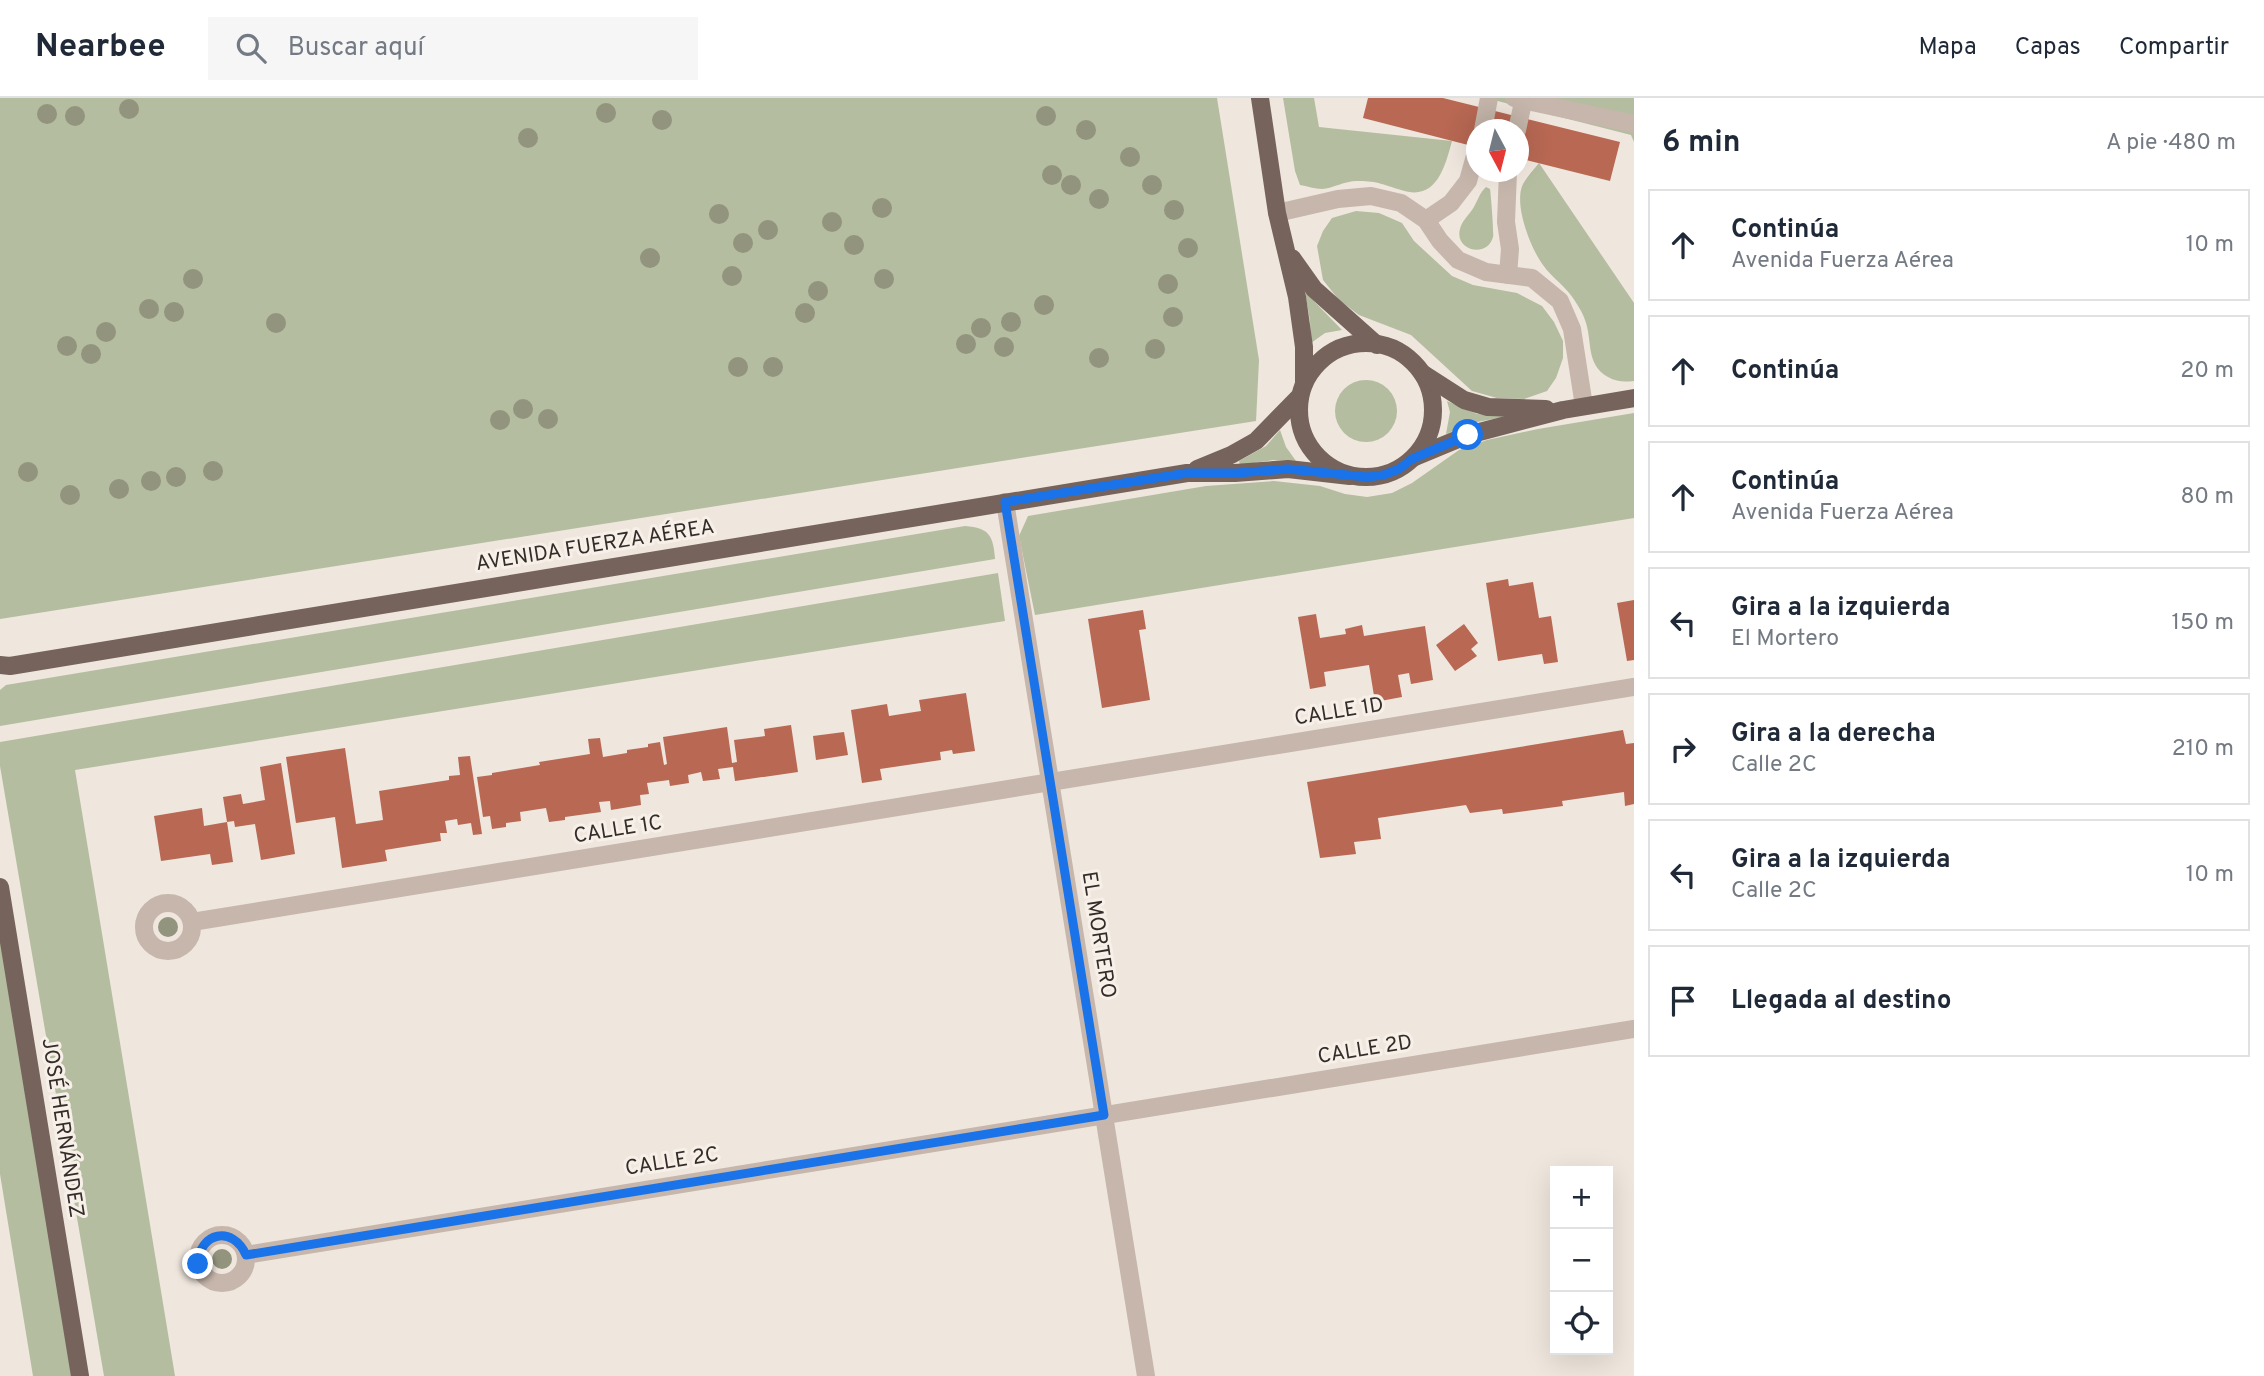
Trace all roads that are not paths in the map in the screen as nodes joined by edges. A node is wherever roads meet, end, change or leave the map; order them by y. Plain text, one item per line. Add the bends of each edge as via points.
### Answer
1 (1260, 98) edge
2 (1489, 98) edge
3 (1521, 99) edge
4 (1485, 119) edge
5 (1518, 119) edge
6 (1634, 124) edge
7 (1467, 182) edge
8 (1508, 182) edge
9 (1278, 213) junction
10 (1426, 220) junction
11 (1286, 250) junction
12 (1508, 275) junction
13 (1377, 345) junction
14 (1421, 372) junction
15 (1302, 390) junction
16 (1634, 398) edge
17 (1584, 406) junction
18 (1563, 410) junction
19 (1412, 459) junction
20 (1187, 473) junction
21 (1350, 476) junction
22 (1005, 502) junction
23 (4, 667) edge
24 (1634, 687) edge
25 (1050, 782) junction
26 (0, 887) edge
27 (192, 922) dead end
28 (1634, 1029) edge
29 (1104, 1115) junction
30 (246, 1255) dead end
31 (80, 1376) edge
32 (1146, 1376) edge

1 - 9 main road
2 - 4 street
3 - 5 street
3 - 6 street
7 - 10 street via 1451,203
8 - 12 street
9 - 10 street via 1371,196 1401,203
9 - 11 main road
10 - 12 street via 1458,260
11 - 13 main road via 1314,289
11 - 15 main road via 1304,347
12 - 17 street via 1532,278 1560,301 1572,329
13 - 14 main road via 1394,349
13 - 15 main road via 1358,344 1323,359
14 - 18 main road via 1464,400 1488,407
14 - 19 main road via 1433,408 1424,444
15 - 20 main road, AVENIDA FUERZA AÉREA via 1256,441
15 - 21 main road via 1298,417 1304,437 1330,468
16 - 17 main road
17 - 18 main road
18 - 19 main road via 1468,435
19 - 21 main road via 1383,475
20 - 21 main road, AVENIDA FUERZA AÉREA via 1288,469
20 - 22 main road, AVENIDA FUERZA AÉREA
22 - 23 main road, AVENIDA FUERZA AÉREA
22 - 25 street, EL MORTERO
24 - 25 street, CALLE 1D
25 - 27 street, CALLE 1C
25 - 29 street, EL MORTERO
26 - 31 main road, JOSÉ HERNÁNDEZ
28 - 29 street, CALLE 2D
29 - 30 street, CALLE 2C
29 - 32 street, EL MORTERO

